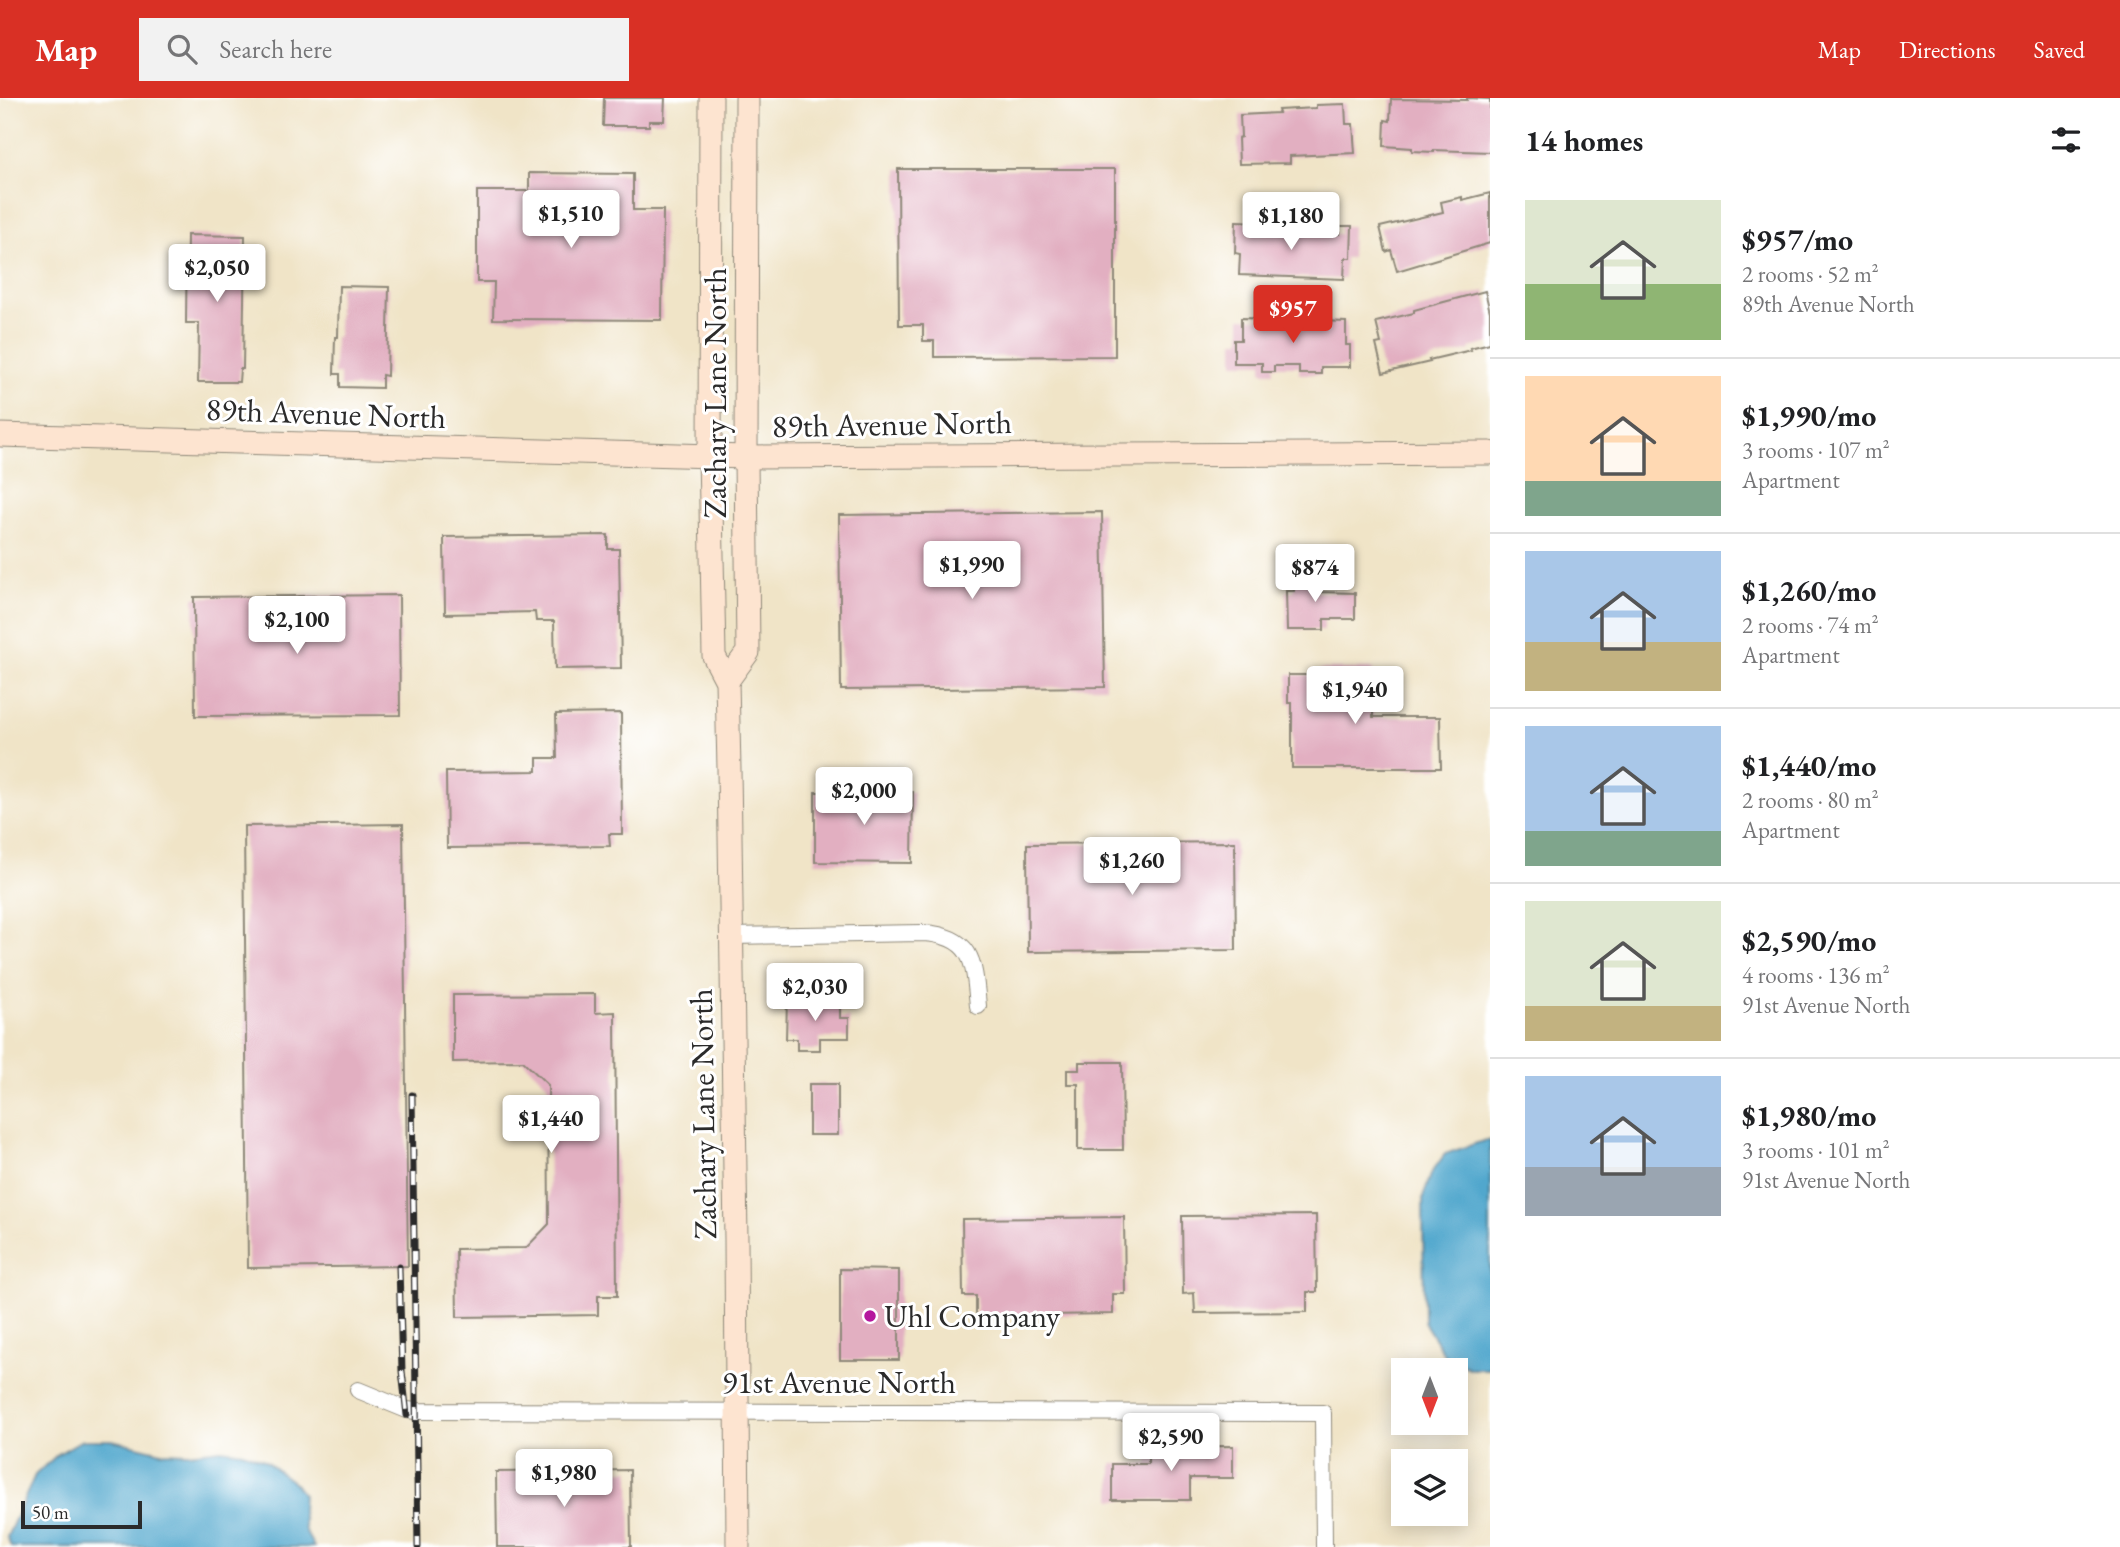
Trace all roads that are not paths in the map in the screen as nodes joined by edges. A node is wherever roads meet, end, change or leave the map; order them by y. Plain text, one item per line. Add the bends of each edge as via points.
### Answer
1 (711, 98) edge
2 (747, 98) edge
3 (0, 435) edge
4 (1490, 453) edge
5 (709, 455) junction
6 (746, 457) junction
7 (727, 681) junction
8 (732, 936) junction
9 (978, 1006) dead end
10 (358, 1390) dead end
11 (737, 1410) junction
12 (738, 1547) edge
13 (1324, 1547) edge

1 - 5 main road, Zachary Lane North
2 - 6 main road, Zachary Lane North
3 - 5 main road, 89th Avenue North
4 - 6 main road, 89th Avenue North
5 - 6 main road, 89th Avenue North
5 - 7 main road, Zachary Lane North via 714,656
6 - 7 main road, Zachary Lane North via 748,652
7 - 8 main road, Zachary Lane North
8 - 9 street via 943,935 961,944 970,958
8 - 11 main road, Zachary Lane North
10 - 11 street, 91st Avenue North via 407,1410
11 - 12 main road, Zachary Lane North
11 - 13 street, 91st Avenue North via 1323,1413

